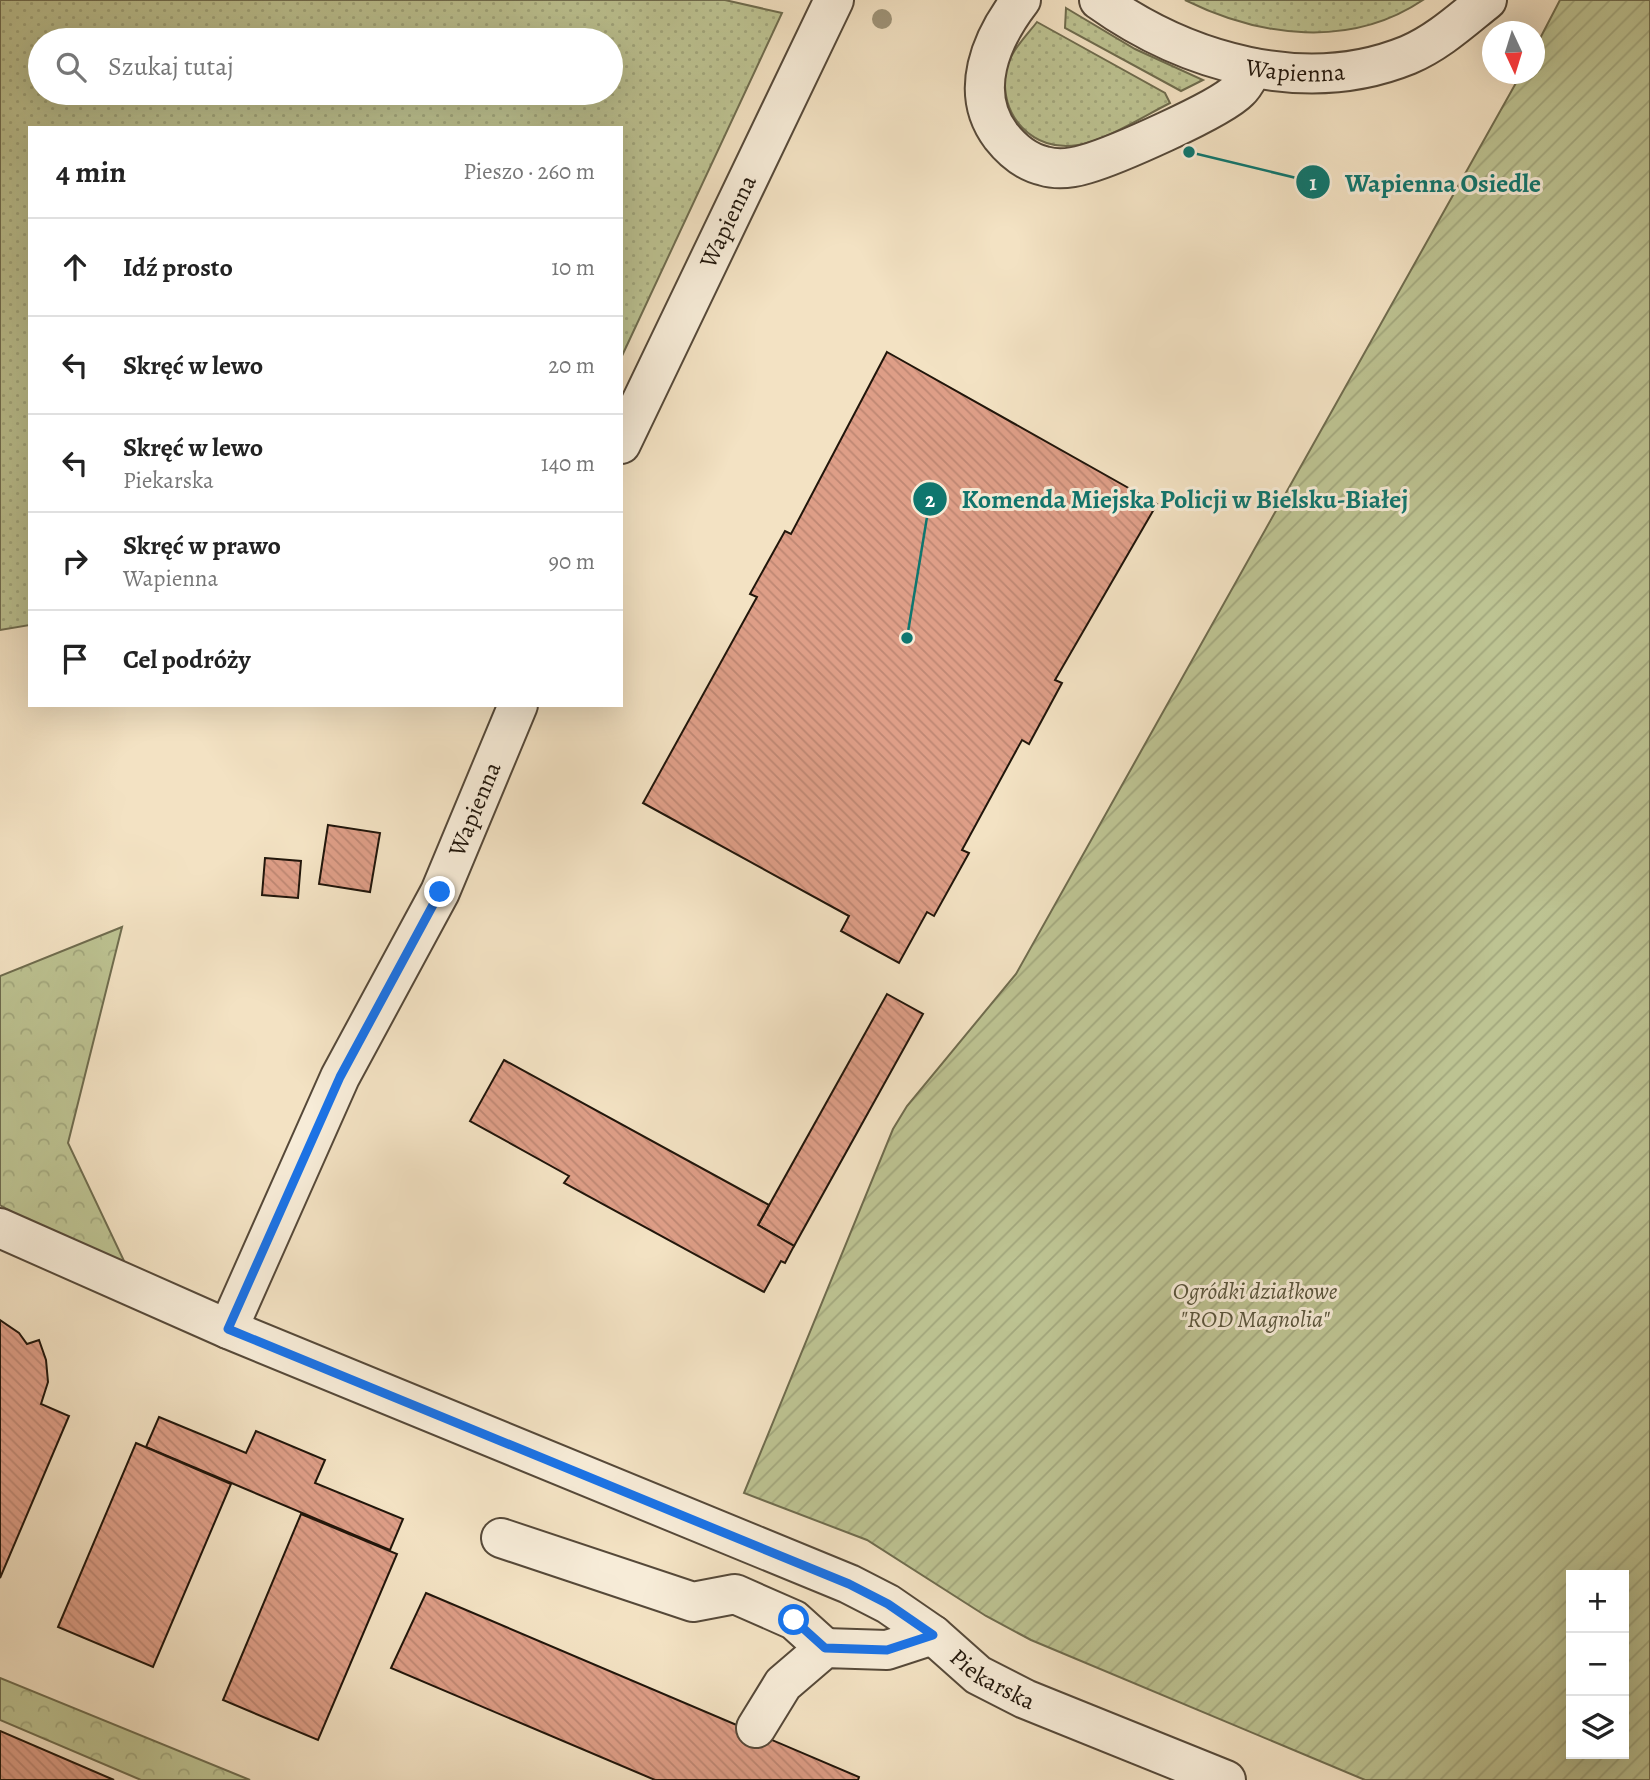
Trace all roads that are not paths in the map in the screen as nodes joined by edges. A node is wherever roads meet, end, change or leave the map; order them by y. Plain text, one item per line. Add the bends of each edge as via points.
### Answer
1 (834, 0) edge
2 (1021, 0) edge
3 (1099, 0) edge
4 (1487, 0) edge
5 (1253, 68) junction
6 (623, 440) edge
7 (517, 707) edge
8 (0, 1228) edge
9 (228, 1329) junction
10 (501, 1538) dead end
11 (933, 1635) junction
12 (825, 1648) junction
13 (756, 1728) dead end
14 (1226, 1780) edge

1 - 6 street, Wapienna
2 - 5 street via 990,57 985,96 988,117 1009,146 1044,166 1083,165 1171,127 1239,90
3 - 5 street, Wapienna via 1143,30
4 - 5 street, Wapienna via 1449,30 1391,61 1315,75
7 - 9 street, Wapienna via 440,892 340,1077
8 - 9 street, Piekarska
9 - 11 street, Piekarska via 849,1584
10 - 12 street via 693,1602 735,1594 794,1620
11 - 12 street via 887,1650
11 - 14 street, Piekarska via 978,1675 1025,1699
12 - 13 street via 783,1684

